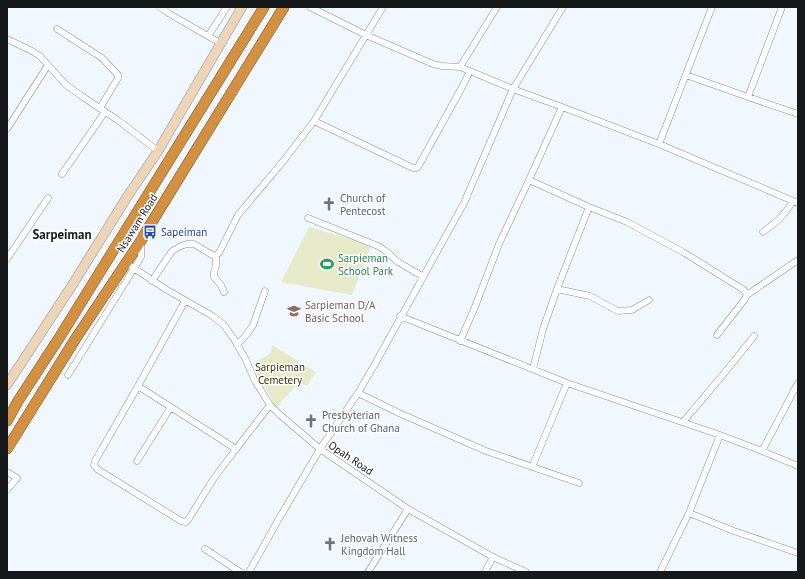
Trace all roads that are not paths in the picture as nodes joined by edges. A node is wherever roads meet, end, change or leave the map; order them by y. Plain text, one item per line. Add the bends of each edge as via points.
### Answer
1 (160, 7) edge
2 (227, 7) edge
3 (242, 7) edge
4 (264, 7) edge
5 (284, 7) edge
6 (310, 7) edge
7 (383, 7) edge
8 (497, 7) edge
9 (563, 7) edge
10 (712, 7) edge
11 (782, 7) edge
12 (169, 10) edge
13 (57, 29) dead end
14 (366, 35) junction
15 (208, 36) junction
16 (7, 39) edge
17 (220, 43) junction
18 (48, 65) junction
19 (460, 67) junction
20 (470, 71) junction
21 (686, 75) junction
22 (512, 89) junction
23 (748, 97) junction
24 (562, 106) junction
25 (103, 110) junction
26 (798, 114) edge
27 (314, 120) junction
28 (7, 129) edge
29 (659, 144) junction
30 (158, 151) junction
31 (62, 174) dead end
32 (529, 180) junction
33 (48, 198) dead end
34 (796, 202) edge
35 (589, 207) junction
36 (308, 218) dead end
37 (763, 232) dead end
38 (216, 255) junction
39 (7, 259) edge
40 (798, 260) edge
41 (129, 266) junction
42 (422, 276) junction
43 (152, 280) junction
44 (557, 290) junction
45 (265, 291) dead end
46 (224, 292) dead end
47 (747, 295) junction
48 (649, 300) dead end
49 (185, 301) junction
50 (400, 316) junction
51 (717, 335) dead end
52 (754, 336) dead end
53 (460, 341) junction
54 (237, 345) junction
55 (533, 369) junction
56 (68, 375) dead end
57 (798, 382) edge
58 (567, 383) junction
59 (7, 385) edge
60 (138, 386) junction
61 (358, 393) junction
62 (270, 405) junction
63 (171, 407) junction
64 (7, 421) edge
65 (683, 422) junction
66 (720, 435) junction
67 (7, 449) edge
68 (236, 449) junction
69 (320, 449) junction
70 (762, 451) junction
71 (137, 461) dead end
72 (798, 466) edge
73 (532, 467) junction
74 (7, 472) edge
75 (579, 483) dead end
76 (7, 490) edge
77 (408, 509) junction
78 (689, 513) junction
79 (206, 549) dead end
80 (798, 553) edge
81 (493, 557) junction
82 (240, 572) edge
83 (249, 572) edge
84 (368, 572) edge
85 (485, 572) edge
86 (526, 572) edge
87 (660, 572) edge

1 - 12 street
2 - 15 street
3 - 17 main road
4 - 64 highway, Nsawam Road
5 - 41 highway, Nsawam Road via 142,239
6 - 14 street
7 - 14 street
8 - 19 street
9 - 22 street
10 - 21 street
11 - 23 street
12 - 15 street
13 - 25 street via 102,58 118,75
14 - 19 street via 432,64
14 - 27 street
15 - 17 street
16 - 18 street via 40,56
17 - 30 main road
18 - 25 street via 66,85
18 - 28 street
19 - 20 street
20 - 22 street
20 - 27 street via 416,168
21 - 23 street
21 - 29 street
22 - 24 street
22 - 42 street via 464,203
23 - 26 street
24 - 29 street
24 - 32 street
25 - 30 street
25 - 31 street
27 - 38 street via 238,215
29 - 34 street
30 - 59 main road
32 - 35 street
32 - 53 street via 499,244
33 - 39 street
34 - 37 street
35 - 44 street
35 - 47 street via 627,222 683,252 744,290
36 - 42 street via 378,246
38 - 43 street via 194,244 181,246 172,251
38 - 46 street via 214,277
40 - 47 street
41 - 43 street, Opah Road
41 - 56 street
41 - 67 highway, Nsawam Road via 76,338
42 - 50 street
43 - 49 street, Opah Road
44 - 48 street via 590,296 618,311 632,310
44 - 55 street
45 - 54 street via 253,325
47 - 51 street
49 - 54 street, Opah Road via 222,324
49 - 60 street
50 - 53 street
50 - 61 street
52 - 65 street
53 - 55 street
54 - 62 street, Opah Road
55 - 58 street
57 - 70 street
58 - 65 street
58 - 73 street
60 - 63 street
60 - 68 street via 95,461 97,469 186,522
61 - 69 street
61 - 73 street via 486,451
62 - 68 street
62 - 69 street, Opah Road
63 - 68 street
63 - 71 street
65 - 66 street
66 - 70 street
66 - 78 street
69 - 77 street, Opah Road
69 - 83 street
70 - 72 street
73 - 75 street
74 - 76 street via 17,478
77 - 81 street, Opah Road
77 - 84 street
78 - 80 street
78 - 87 street
79 - 82 street
81 - 85 street
81 - 86 street, Opah Road

